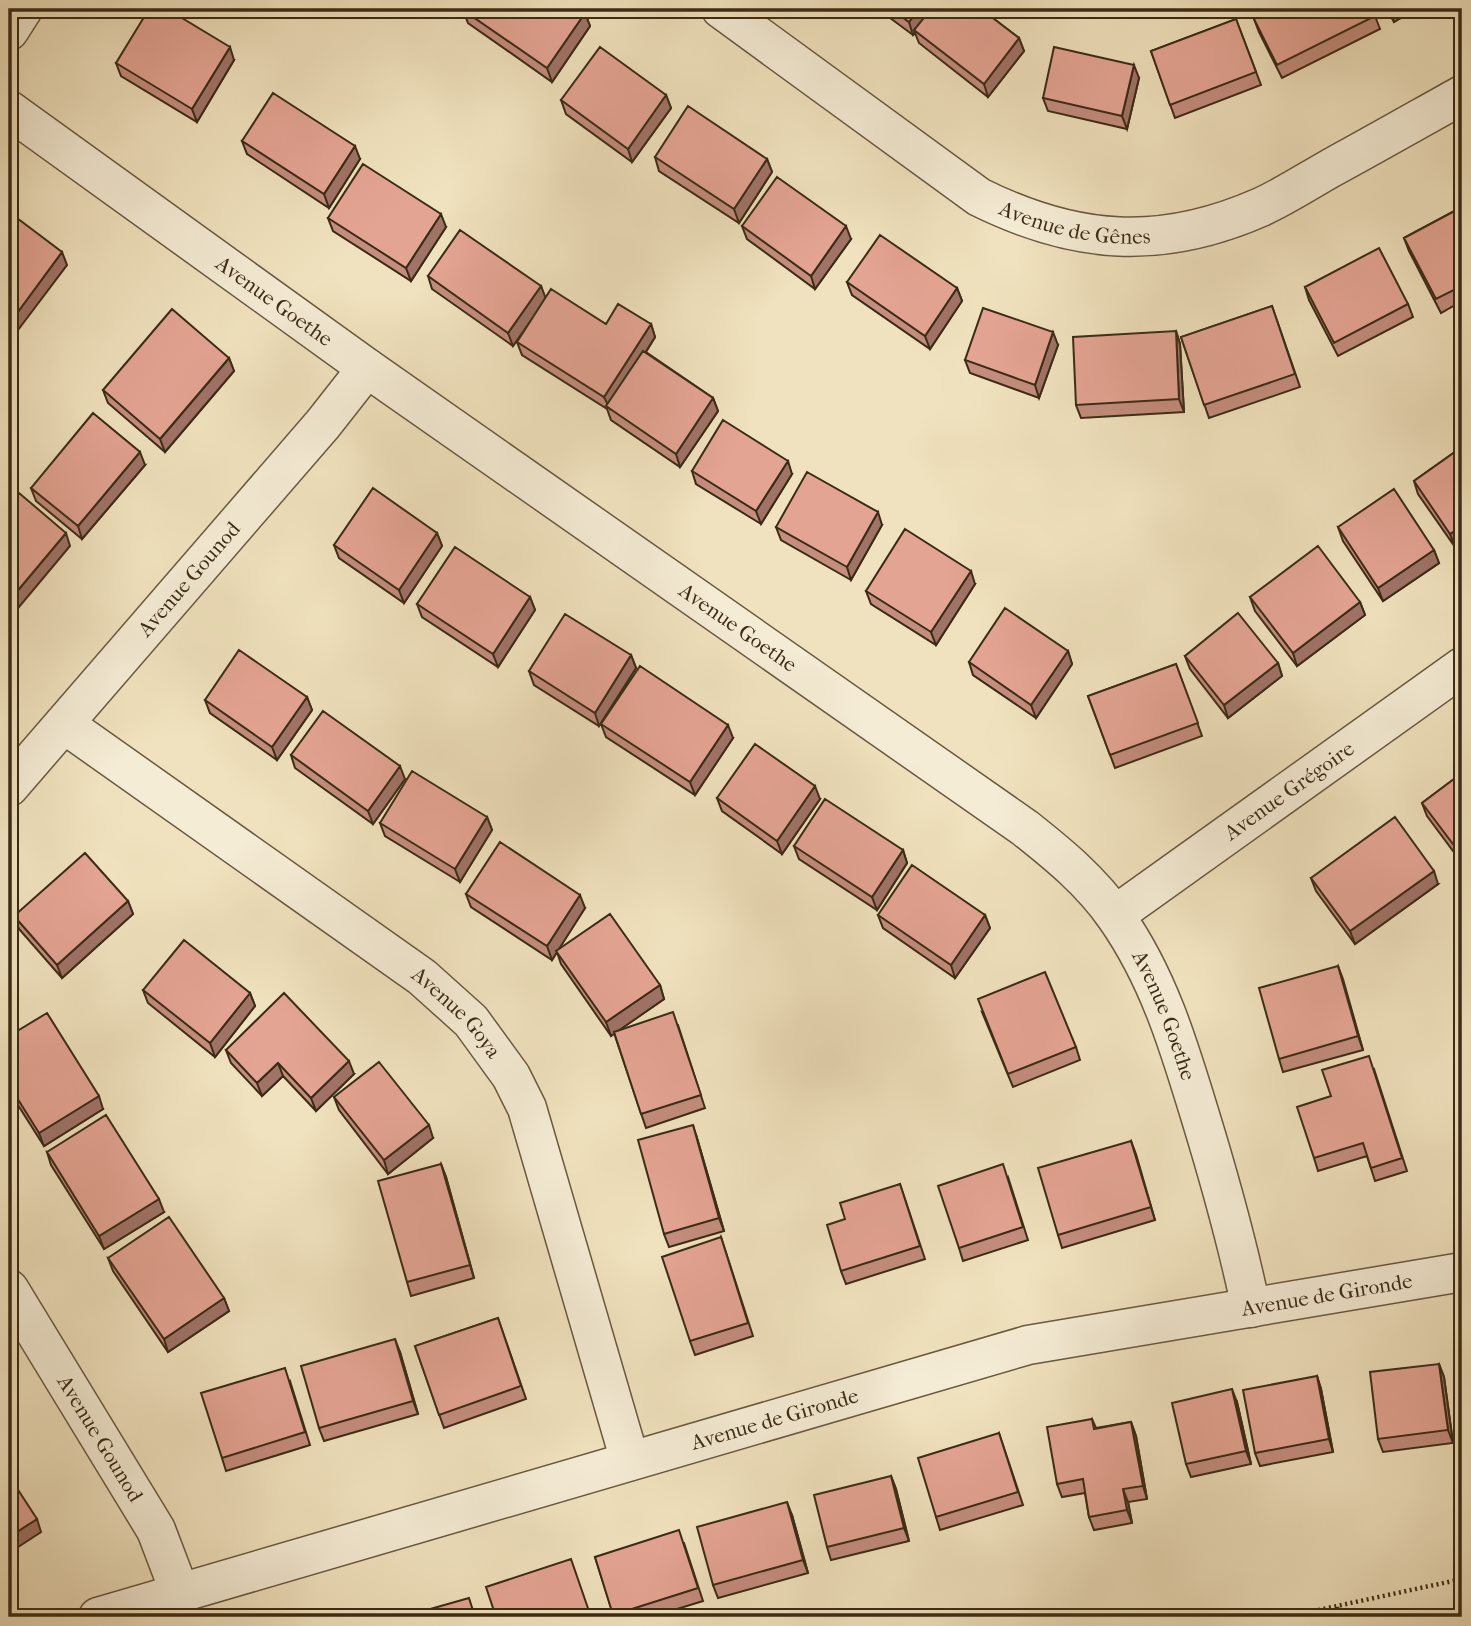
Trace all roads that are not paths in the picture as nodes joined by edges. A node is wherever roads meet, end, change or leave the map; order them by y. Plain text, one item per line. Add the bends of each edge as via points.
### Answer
1 (23, 9) edge
2 (721, 9) edge
3 (9, 31) edge
4 (1462, 95) edge
5 (9, 110) edge
6 (367, 368) junction
7 (1462, 667) edge
8 (64, 724) junction
9 (9, 787) edge
10 (1115, 915) junction
11 (1462, 1272) edge
12 (9, 1289) edge
13 (1251, 1308) junction
14 (630, 1461) junction
15 (180, 1592) junction
16 (98, 1617) edge

1 - 3 street
2 - 4 street, Avenue de Gênes via 979,197 1023,219 1103,236 1184,233 1225,221 1263,206
5 - 6 street, Avenue Goethe
6 - 8 street, Avenue Gounod
6 - 10 street, Avenue Goethe via 1025,828 1087,880
7 - 10 street, Avenue Grégoire
8 - 9 street, Avenue Gounod
8 - 14 street, Avenue Goya via 422,977 451,1000 491,1046 531,1120
10 - 13 street, Avenue Goethe via 1154,978 1168,1013 1219,1177
11 - 13 street, Avenue de Gironde
12 - 15 street, Avenue Gounod via 156,1530
13 - 14 street, Avenue de Gironde via 1027,1345
14 - 15 street, Avenue de Gironde
15 - 16 street, Avenue de Gironde

